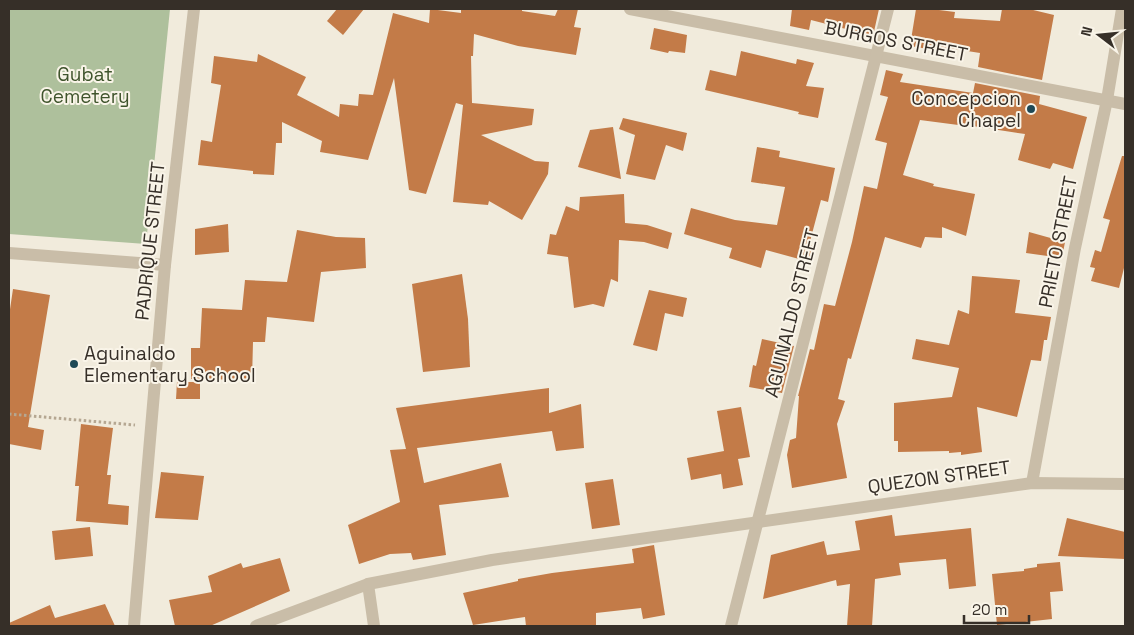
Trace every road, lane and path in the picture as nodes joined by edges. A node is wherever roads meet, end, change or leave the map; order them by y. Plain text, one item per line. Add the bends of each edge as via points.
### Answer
1 (194, 9) edge
2 (630, 9) edge
3 (888, 9) edge
4 (1122, 9) edge
5 (876, 56) junction
6 (1107, 100) junction
7 (1125, 104) edge
8 (9, 253) edge
9 (165, 265) junction
10 (9, 414) edge
11 (151, 426) junction
12 (1032, 483) junction
13 (1125, 484) edge
14 (759, 522) junction
15 (368, 584) junction
16 (134, 626) edge
17 (256, 626) edge
18 (374, 626) edge
19 (731, 626) edge

1 - 9 street, PADRIQUE STREET
2 - 5 street, BURGOS STREET
3 - 5 street, AGUINALDO STREET
4 - 6 street, PRIETO STREET
5 - 6 street, BURGOS STREET
5 - 14 street, AGUINALDO STREET
6 - 7 street, BURGOS STREET
6 - 12 street, PRIETO STREET via 1075,248
8 - 9 street
9 - 11 street, PADRIQUE STREET
10 - 11 path
11 - 16 street, PADRIQUE STREET
12 - 13 street, QUEZON STREET
12 - 14 street, QUEZON STREET
14 - 15 street, QUEZON STREET via 492,560
14 - 19 street, AGUINALDO STREET
15 - 17 street, QUEZON STREET
15 - 18 street

